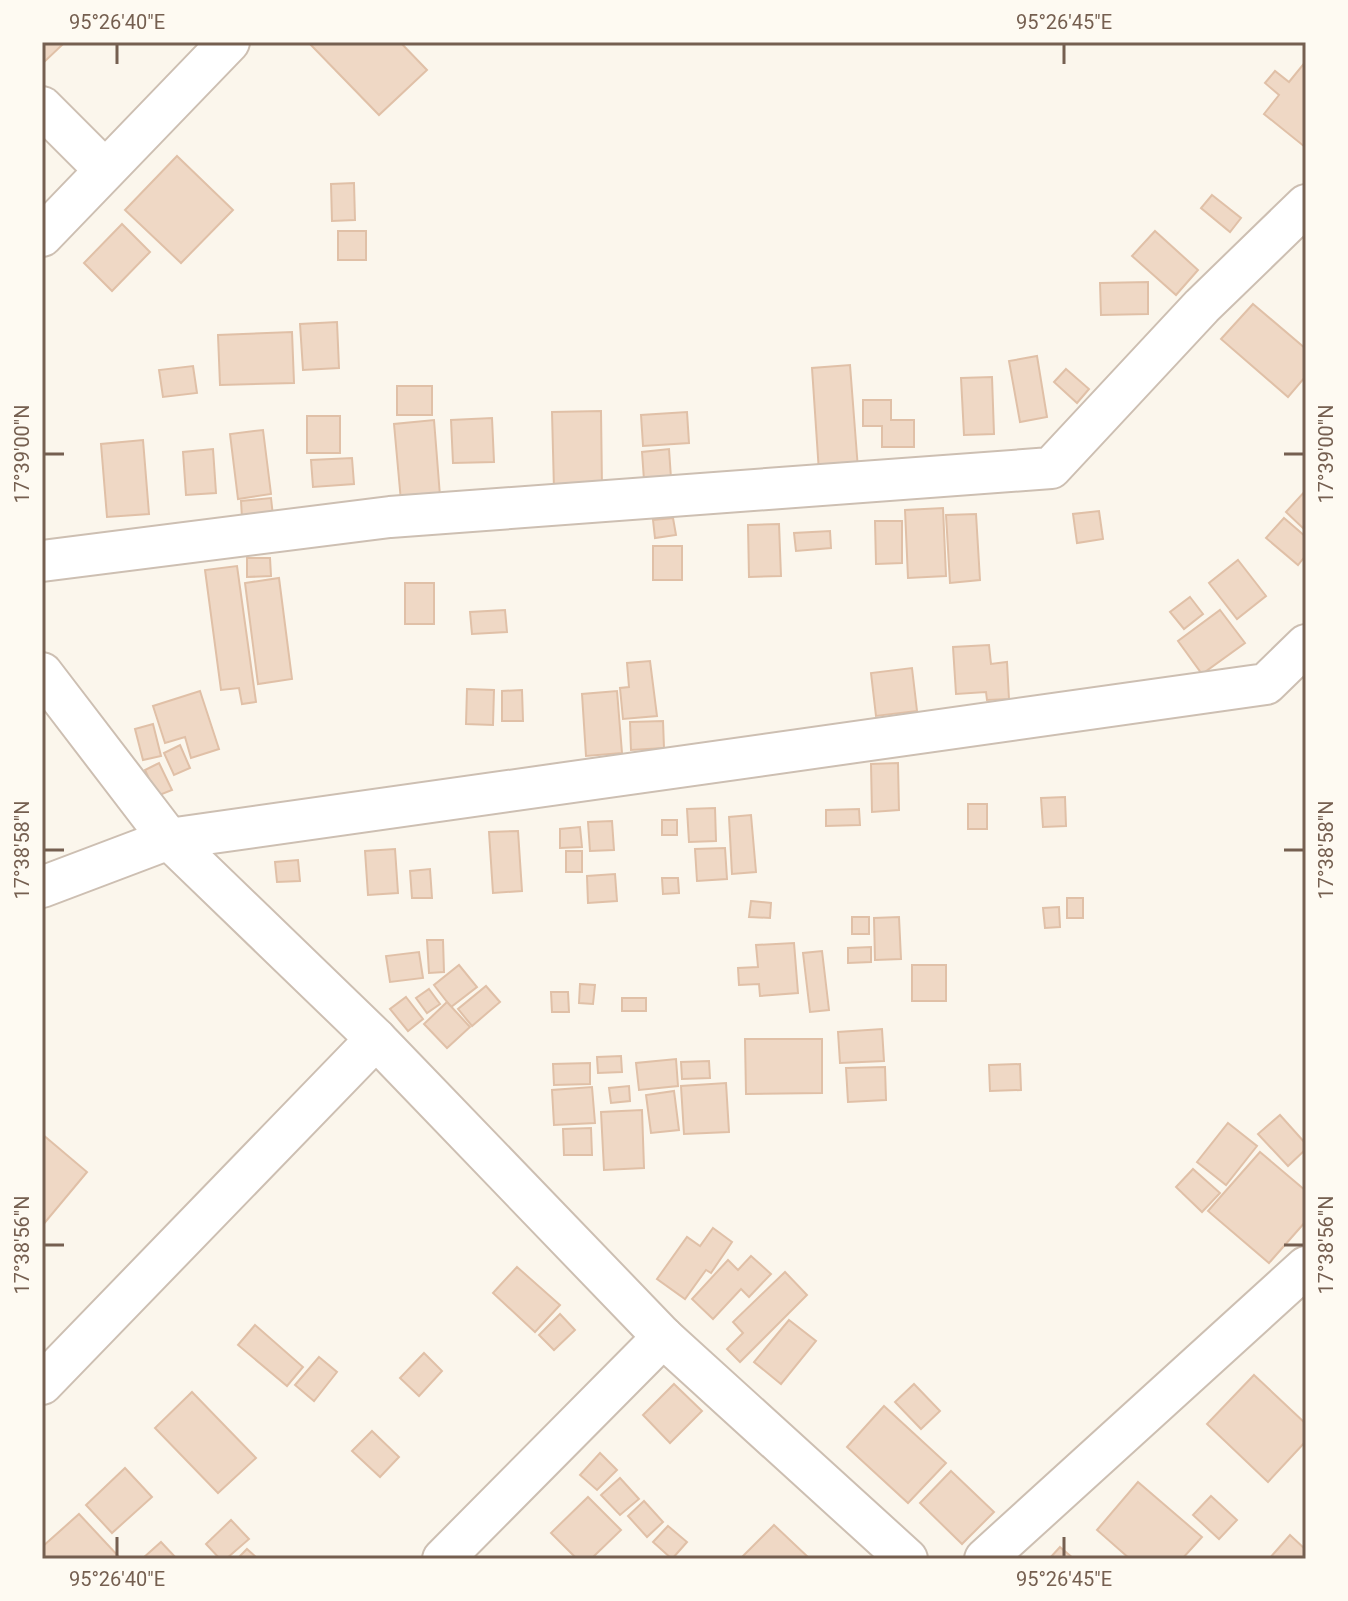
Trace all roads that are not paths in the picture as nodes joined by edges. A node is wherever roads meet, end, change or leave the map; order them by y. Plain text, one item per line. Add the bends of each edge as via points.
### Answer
1 (229, 42) edge
2 (42, 107) edge
3 (105, 170) junction
4 (1306, 205) edge
5 (42, 236) edge
6 (42, 561) edge
7 (1306, 645) edge
8 (42, 673) edge
9 (169, 839) junction
10 (42, 887) edge
11 (376, 1039) junction
12 (1306, 1267) edge
13 (663, 1337) junction
14 (42, 1384) edge
15 (443, 1559) edge
16 (907, 1559) edge
17 (985, 1559) edge

1 - 3 street
2 - 3 street
3 - 5 street
4 - 6 street via 1202,306 1051,468 390,517
7 - 9 street via 1266,684
8 - 9 street
9 - 10 street
9 - 11 street
11 - 13 street
11 - 14 street
12 - 17 street
13 - 15 street
13 - 16 street

